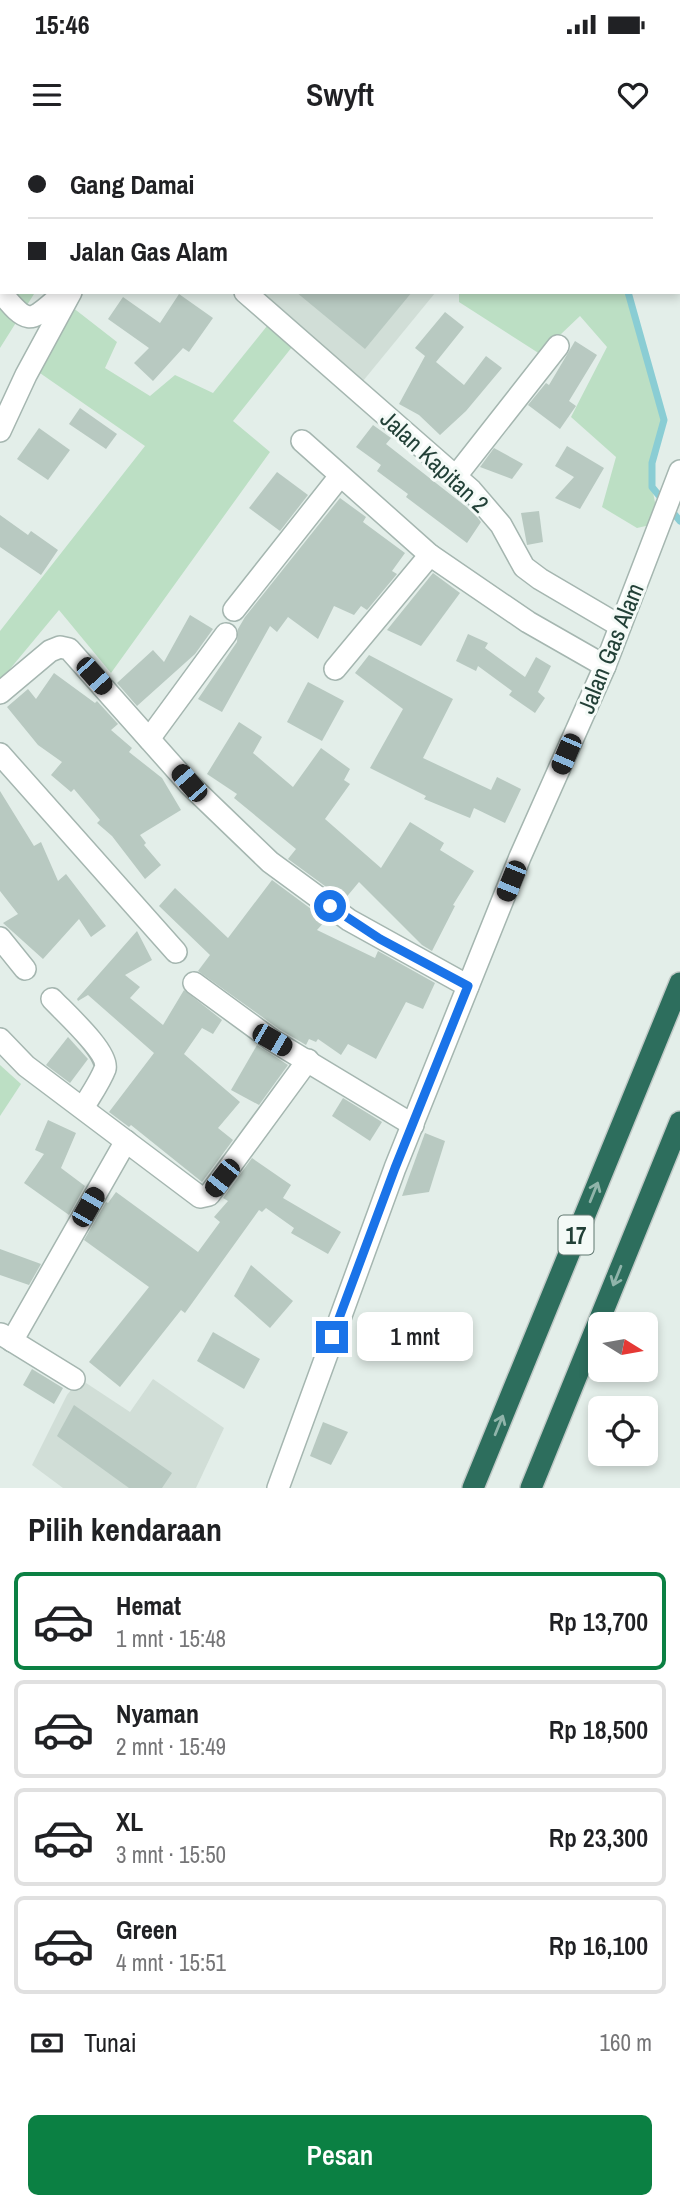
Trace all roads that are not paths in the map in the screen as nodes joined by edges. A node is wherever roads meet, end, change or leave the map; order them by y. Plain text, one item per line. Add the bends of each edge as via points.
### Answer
1 (2, 294) edge
2 (63, 294) edge
3 (70, 294) edge
4 (247, 294) edge
5 (558, 346) dead end
6 (0, 431) edge
7 (302, 441) dead end
8 (340, 476) junction
9 (456, 476) junction
10 (677, 480) edge
11 (430, 555) junction
12 (234, 610) dead end
13 (620, 626) junction
14 (226, 634) dead end
15 (605, 666) junction
16 (335, 669) dead end
17 (0, 694) edge
18 (149, 739) junction
19 (0, 754) edge
20 (0, 939) edge
21 (176, 952) dead end
22 (26, 969) dead end
23 (194, 983) dead end
24 (680, 983) edge
25 (468, 986) junction
26 (51, 999) dead end
27 (0, 1039) edge
28 (308, 1060) junction
29 (83, 1108) junction
30 (680, 1122) edge
31 (413, 1125) junction
32 (126, 1140) junction
33 (6, 1337) edge
34 (74, 1380) dead end
35 (278, 1488) edge
36 (473, 1488) edge
37 (531, 1488) edge

1 - 2 street via 20,316 28,318
3 - 6 street
4 - 9 street, Jalan Kapitan 2
5 - 9 street
7 - 8 street
8 - 11 street
8 - 12 street
9 - 13 street, Jalan Kapitan 2 via 501,525 524,566
10 - 13 street, Jalan Gas Alam
11 - 15 street via 528,622
11 - 16 street
13 - 15 street, Jalan Gas Alam
14 - 18 street
15 - 25 street, Jalan Gas Alam
17 - 18 street via 50,651 69,649
18 - 25 street via 270,862 349,920
19 - 21 street
20 - 22 street
23 - 28 street via 272,1040
36 -> 24 highway, 17
25 - 31 street, Jalan Gas Alam
26 - 29 street via 105,1061
27 - 29 street via 26,1066
28 - 31 street
28 - 32 street via 206,1197 194,1195
29 - 32 street
30 -> 37 highway, 17
31 - 35 street, Jalan Gas Alam
32 - 33 street
33 - 34 street

